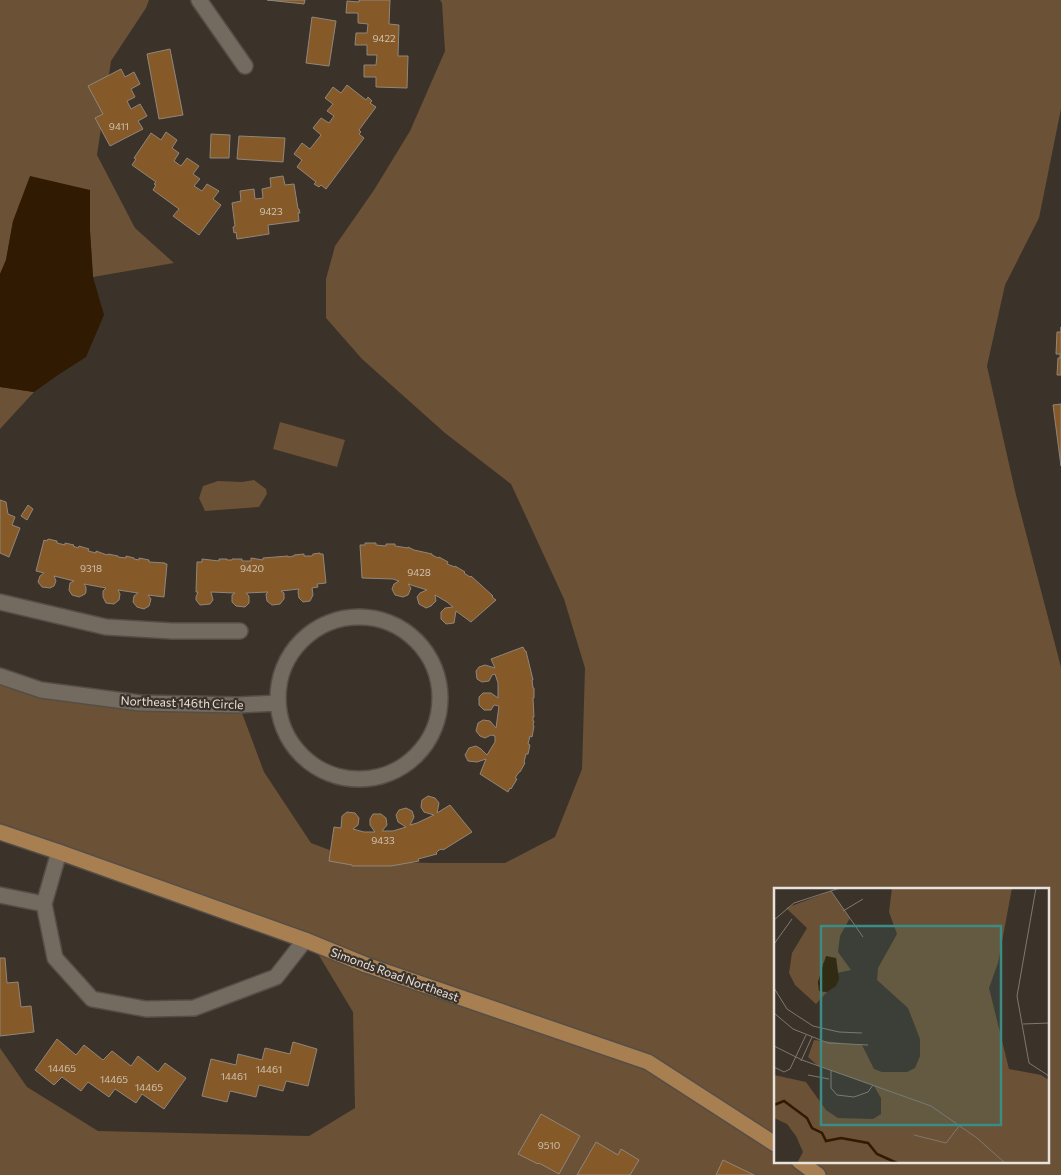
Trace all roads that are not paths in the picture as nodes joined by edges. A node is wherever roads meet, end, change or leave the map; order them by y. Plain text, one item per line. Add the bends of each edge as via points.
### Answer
1 (199, 0) edge
2 (244, 66) dead end
3 (0, 602) edge
4 (240, 631) dead end
5 (0, 676) edge
6 (277, 703) junction
7 (0, 832) edge
8 (59, 852) junction
9 (0, 895) edge
10 (44, 904) junction
11 (305, 940) junction
12 (774, 1143) edge
13 (800, 1162) edge
14 (817, 1175) edge

1 - 2 street
3 - 4 street via 106,627
5 - 6 street, Northeast 146th Circle via 41,690 140,703
6 - 6 street via 285,734 304,760 332,776 364,780 395,773 421,753 437,725 442,694 434,663 414,637 387,620 355,616 324,624 298,644 282,671
7 - 8 main road, Simonds Road Northeast
8 - 10 street
8 - 11 main road, Simonds Road Northeast
9 - 10 street
10 - 11 street via 55,958 92,998 146,1009 194,1008 276,976
11 - 12 main road, Simonds Road Northeast via 366,965 648,1062
13 - 14 main road

